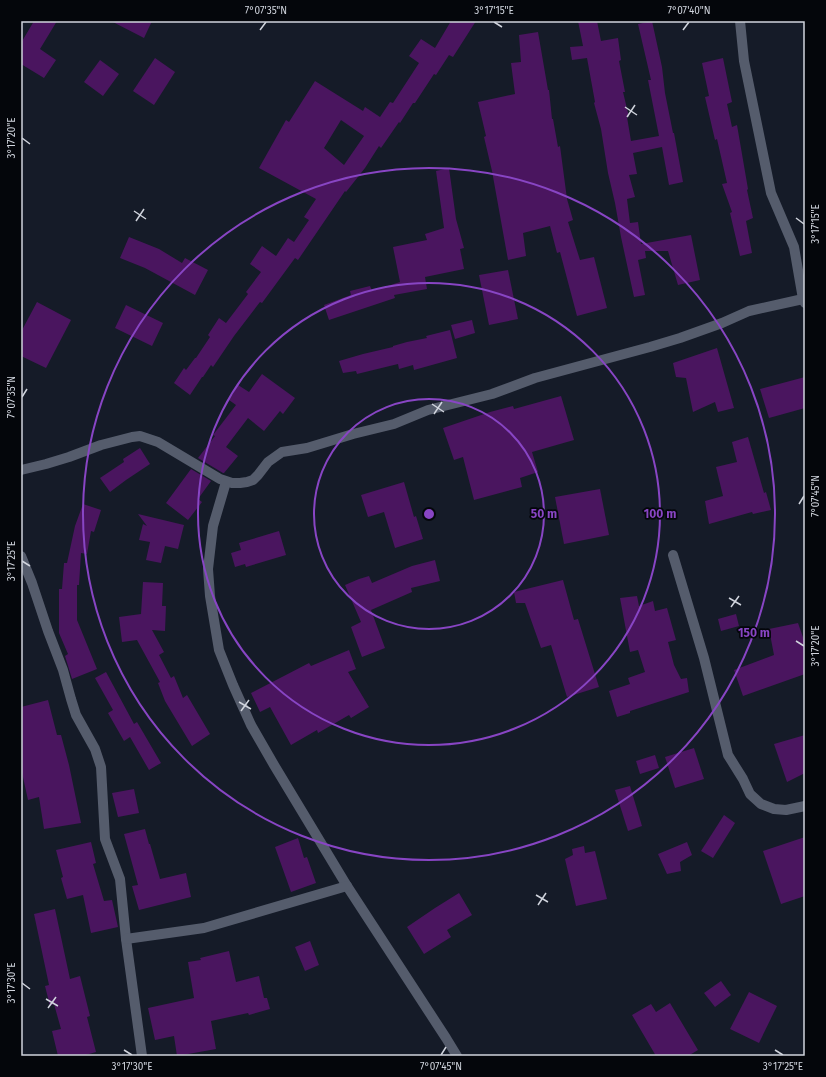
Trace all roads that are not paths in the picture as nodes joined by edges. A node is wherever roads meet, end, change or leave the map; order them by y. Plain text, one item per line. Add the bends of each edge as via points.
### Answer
1 (740, 21) edge
2 (804, 301) edge
3 (21, 470) edge
4 (226, 482) junction
5 (673, 554) dead end
6 (21, 556) edge
7 (805, 806) edge
8 (347, 886) junction
9 (126, 940) junction
10 (142, 1056) edge
11 (457, 1056) edge

1 - 2 street via 744,60 772,193 794,247
2 - 4 street via 749,311 680,338 535,378 492,394 428,410 394,424 308,448 282,452 268,462 252,480 240,483
3 - 4 street via 101,445 140,436 158,442
4 - 8 street via 213,526 208,569 219,650 251,725
5 - 7 street via 704,658 728,755 750,794 760,804 786,810
6 - 9 street via 63,670 76,715 95,749 101,767 105,839 120,879
8 - 9 street via 204,928
8 - 11 street
9 - 10 street

